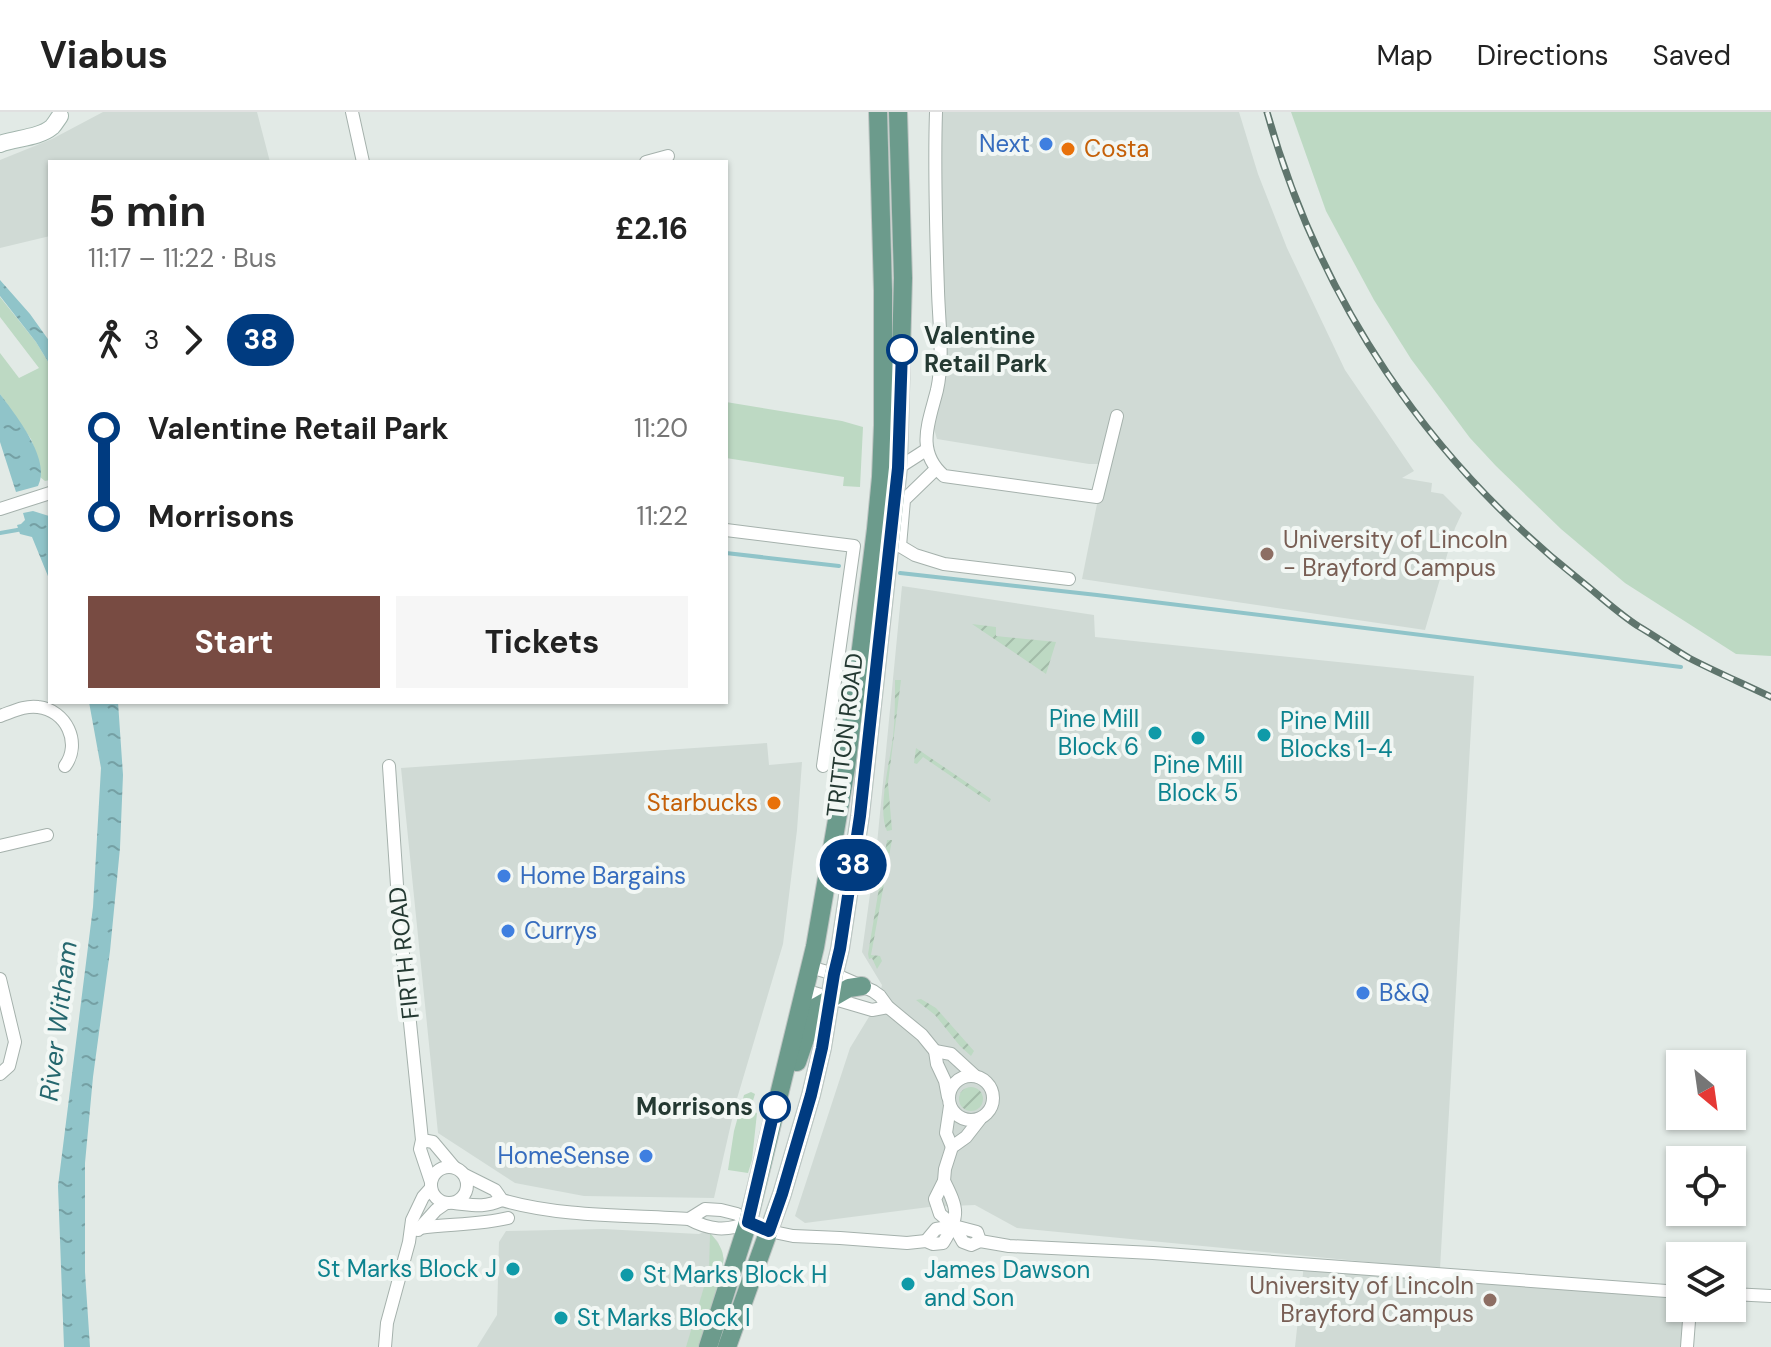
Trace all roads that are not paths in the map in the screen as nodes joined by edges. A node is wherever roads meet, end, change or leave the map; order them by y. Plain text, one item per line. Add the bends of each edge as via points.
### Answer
1 (352, 112) edge
2 (878, 112) edge
3 (898, 112) edge
4 (936, 112) edge
5 (64, 114) edge
6 (7, 141) edge
7 (668, 156) dead end
8 (363, 160) edge
9 (653, 160) edge
10 (1117, 416) dead end
11 (926, 450) junction
12 (898, 468) junction
13 (936, 469) junction
14 (48, 494) edge
15 (0, 509) edge
16 (728, 530) edge
17 (1069, 579) dead end
18 (0, 716) edge
19 (65, 766) dead end
20 (389, 766) dead end
21 (823, 766) dead end
22 (47, 835) dead end
23 (0, 846) edge
24 (810, 967) junction
25 (834, 974) junction
26 (0, 979) edge
27 (862, 986) junction
28 (804, 990) junction
29 (830, 997) junction
30 (888, 1007) junction
31 (935, 1051) junction
32 (0, 1074) edge
33 (975, 1076) junction
34 (949, 1102) junction
35 (980, 1119) junction
36 (769, 1131) junction
37 (422, 1140) junction
38 (952, 1147) junction
39 (459, 1171) junction
40 (431, 1185) junction
41 (502, 1200) junction
42 (450, 1203) junction
43 (508, 1218) dead end
44 (689, 1219) junction
45 (748, 1222) junction
46 (954, 1226) junction
47 (420, 1228) junction
48 (769, 1231) junction
49 (409, 1242) junction
50 (1666, 1291) edge
51 (1746, 1295) edge
52 (1771, 1296) edge
53 (1689, 1322) edge
54 (385, 1347) edge
55 (708, 1347) edge
56 (727, 1347) edge
57 (1687, 1347) edge

1 - 8 street
2 - 24 main road, TRITTON ROAD via 881,477 846,768
3 - 12 main road, TRITTON ROAD via 903,278
4 - 11 street via 941,372
5 - 6 street via 51,128
7 - 9 street
10 - 13 street via 1097,497 944,476
11 - 12 street
11 - 13 street
12 - 25 main road, TRITTON ROAD via 860,816
13 - 17 street via 904,500 900,546 944,564
14 - 15 street
16 - 21 street via 854,546
18 - 19 street via 27,707 58,716 74,746
20 - 37 street, FIRTH ROAD
22 - 23 street
24 - 25 street
24 - 28 main road, TRITTON ROAD
25 - 27 street
25 - 29 main road, TRITTON ROAD
26 - 32 street via 15,1042 9,1066
27 - 29 main road
27 - 30 street
28 - 29 street
28 - 36 main road, TRITTON ROAD
29 - 30 street via 872,1010
29 - 36 main road via 812,1013 784,1105
29 - 48 main road, TRITTON ROAD via 811,1095
30 - 31 street
31 - 33 street via 951,1054
31 - 34 street
33 - 34 street via 951,1087
33 - 35 street via 988,1084 993,1097
34 - 35 street via 960,1118
34 - 38 street via 946,1133
35 - 38 street
36 - 45 main road, TRITTON ROAD
37 - 39 street via 433,1142
37 - 40 street, FIRTH ROAD
38 - 46 street via 944,1181 956,1207
39 - 40 street via 439,1170
39 - 41 street via 495,1190
39 - 42 street via 467,1180 466,1193
40 - 42 street via 435,1197
40 - 49 street via 412,1220
41 - 42 street via 489,1205
41 - 44 street via 570,1212
42 - 47 street
43 - 47 street
44 - 45 street via 733,1229
44 - 45 street via 705,1209 737,1214
45 - 48 street
45 - 55 main road, TRITTON ROAD
46 - 48 street via 943,1243 933,1244
46 - 50 street via 971,1245 980,1241
47 - 49 street
48 - 56 main road, TRITTON ROAD
49 - 54 street
51 - 52 street
53 - 57 street

